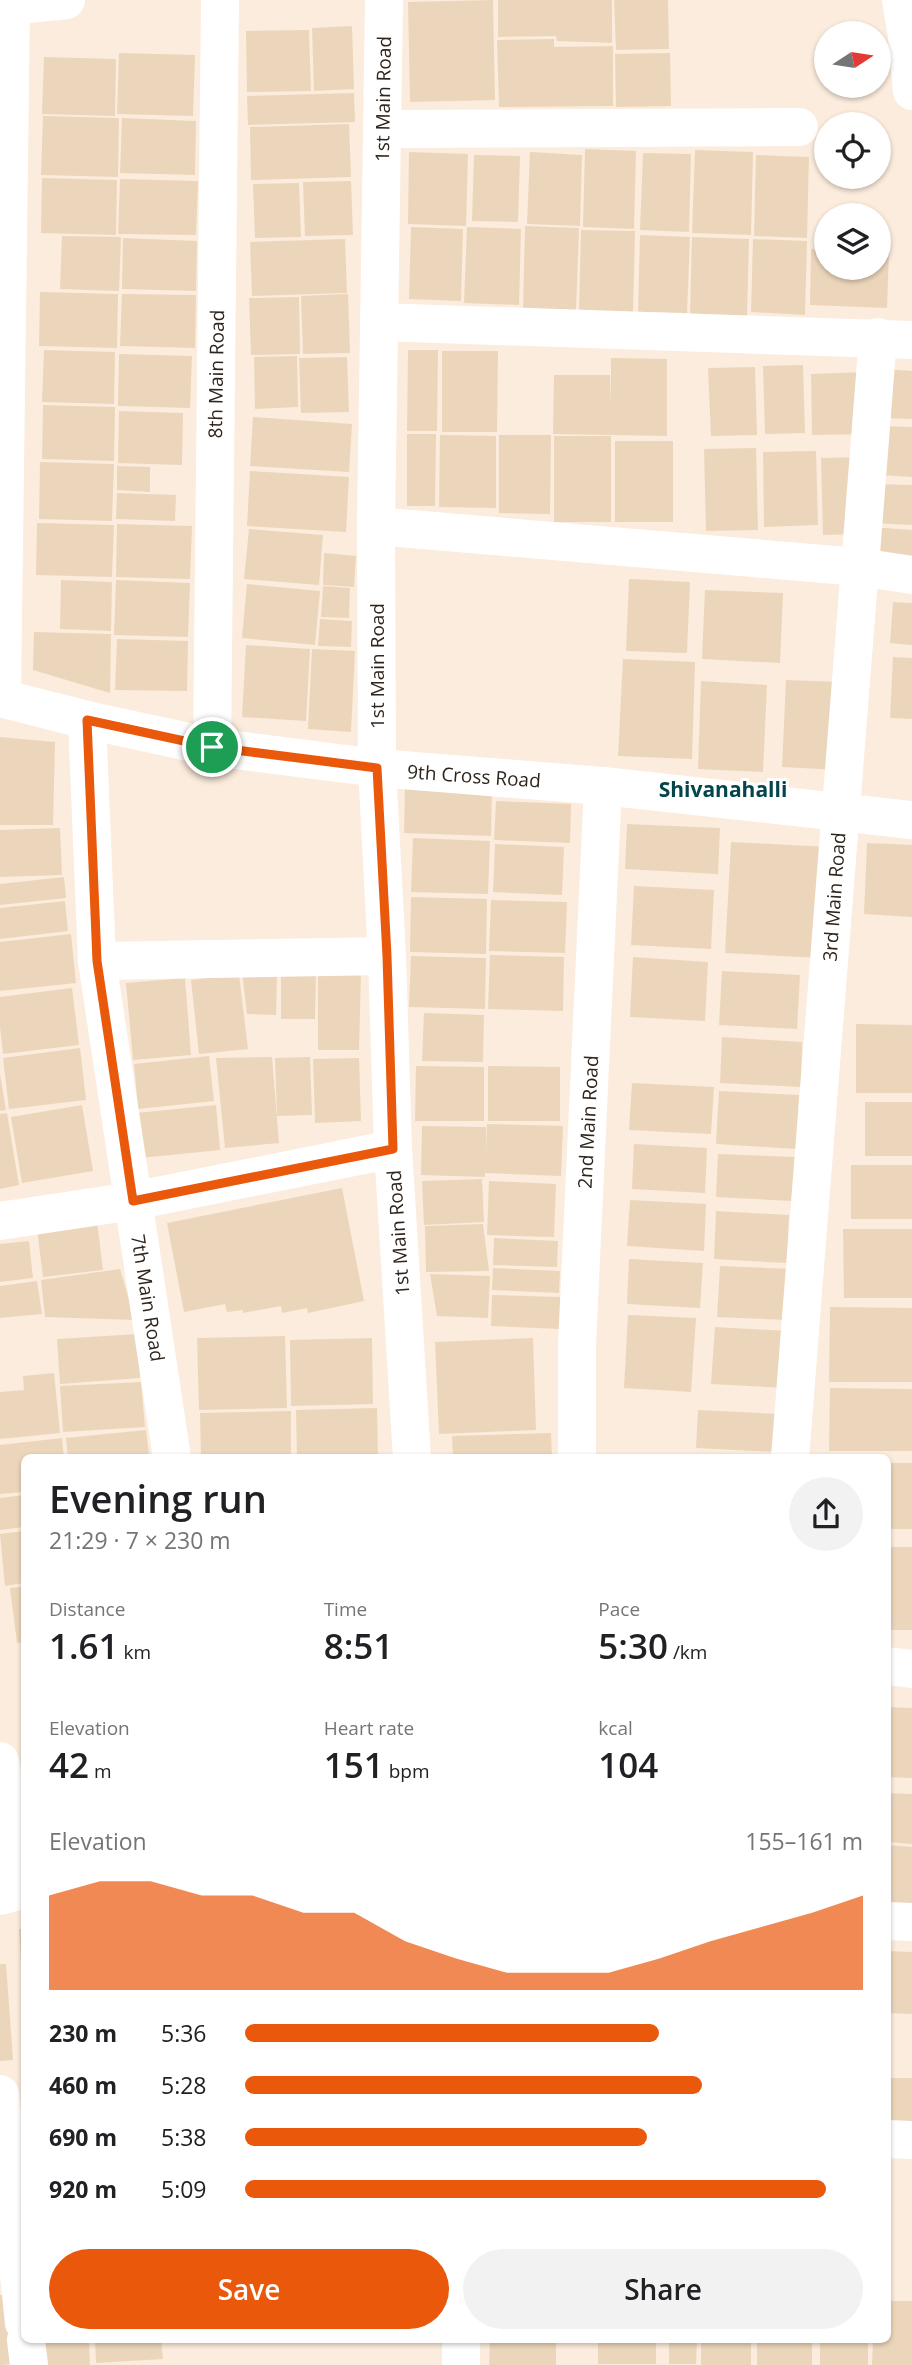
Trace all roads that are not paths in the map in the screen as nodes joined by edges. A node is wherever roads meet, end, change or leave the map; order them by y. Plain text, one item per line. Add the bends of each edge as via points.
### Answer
1 (66, 0) edge
2 (220, 0) edge
3 (384, 0) edge
4 (5, 6) edge
5 (907, 24) edge
6 (912, 91) edge
7 (799, 127) dead end
8 (384, 129) junction
9 (379, 322) junction
10 (895, 338) edge
11 (376, 526) junction
12 (859, 567) junction
13 (912, 575) edge
14 (1, 698) edge
15 (87, 720) junction
16 (212, 747) junction
17 (377, 768) junction
18 (603, 786) junction
19 (841, 813) junction
20 (912, 820) edge
21 (387, 956) junction
22 (97, 961) junction
23 (393, 1149) junction
24 (133, 1201) junction
25 (0, 1222) edge
26 (171, 1454) edge
27 (412, 1454) edge
28 (577, 1454) edge
29 (790, 1454) edge
30 (891, 1666) edge
31 (912, 1669) edge
32 (0, 1761) edge
33 (11, 1893) edge
34 (891, 1921) edge
35 (912, 1922) edge
36 (0, 2094) edge
37 (891, 2139) edge
38 (912, 2140) edge
39 (21, 2294) edge
40 (26, 2343) edge
41 (461, 2343) edge
42 (29, 2365) edge
43 (461, 2365) edge

1 - 4 street
2 - 16 street, 8th Main Road
3 - 8 street, 1st Main Road
4 - 14 street
5 - 6 street
7 - 8 street
8 - 9 street, 1st Main Road
9 - 10 street
9 - 11 street, 1st Main Road
10 - 12 street, 3rd Main Road
11 - 12 street
11 - 17 street, 1st Main Road
12 - 13 street
12 - 19 street, 3rd Main Road
14 - 15 street, 9th Cross Road
15 - 16 street, 9th Cross Road
15 - 22 street, 7th Main Road
16 - 17 street, 9th Cross Road
17 - 18 street, 9th Cross Road
17 - 21 street, 1st Main Road
18 - 19 street, 9th Cross Road
18 - 28 street, 2nd Main Road via 578,1331
19 - 20 street, 9th Cross Road
19 - 29 street, 3rd Main Road
21 - 22 street
21 - 23 street, 1st Main Road
22 - 24 street, 7th Main Road
23 - 24 street
23 - 27 street, 1st Main Road
24 - 25 street
24 - 26 street, 7th Main Road
30 - 31 street
32 - 33 street
34 - 35 street
36 - 39 street
37 - 38 street
40 - 42 street
41 - 43 street

